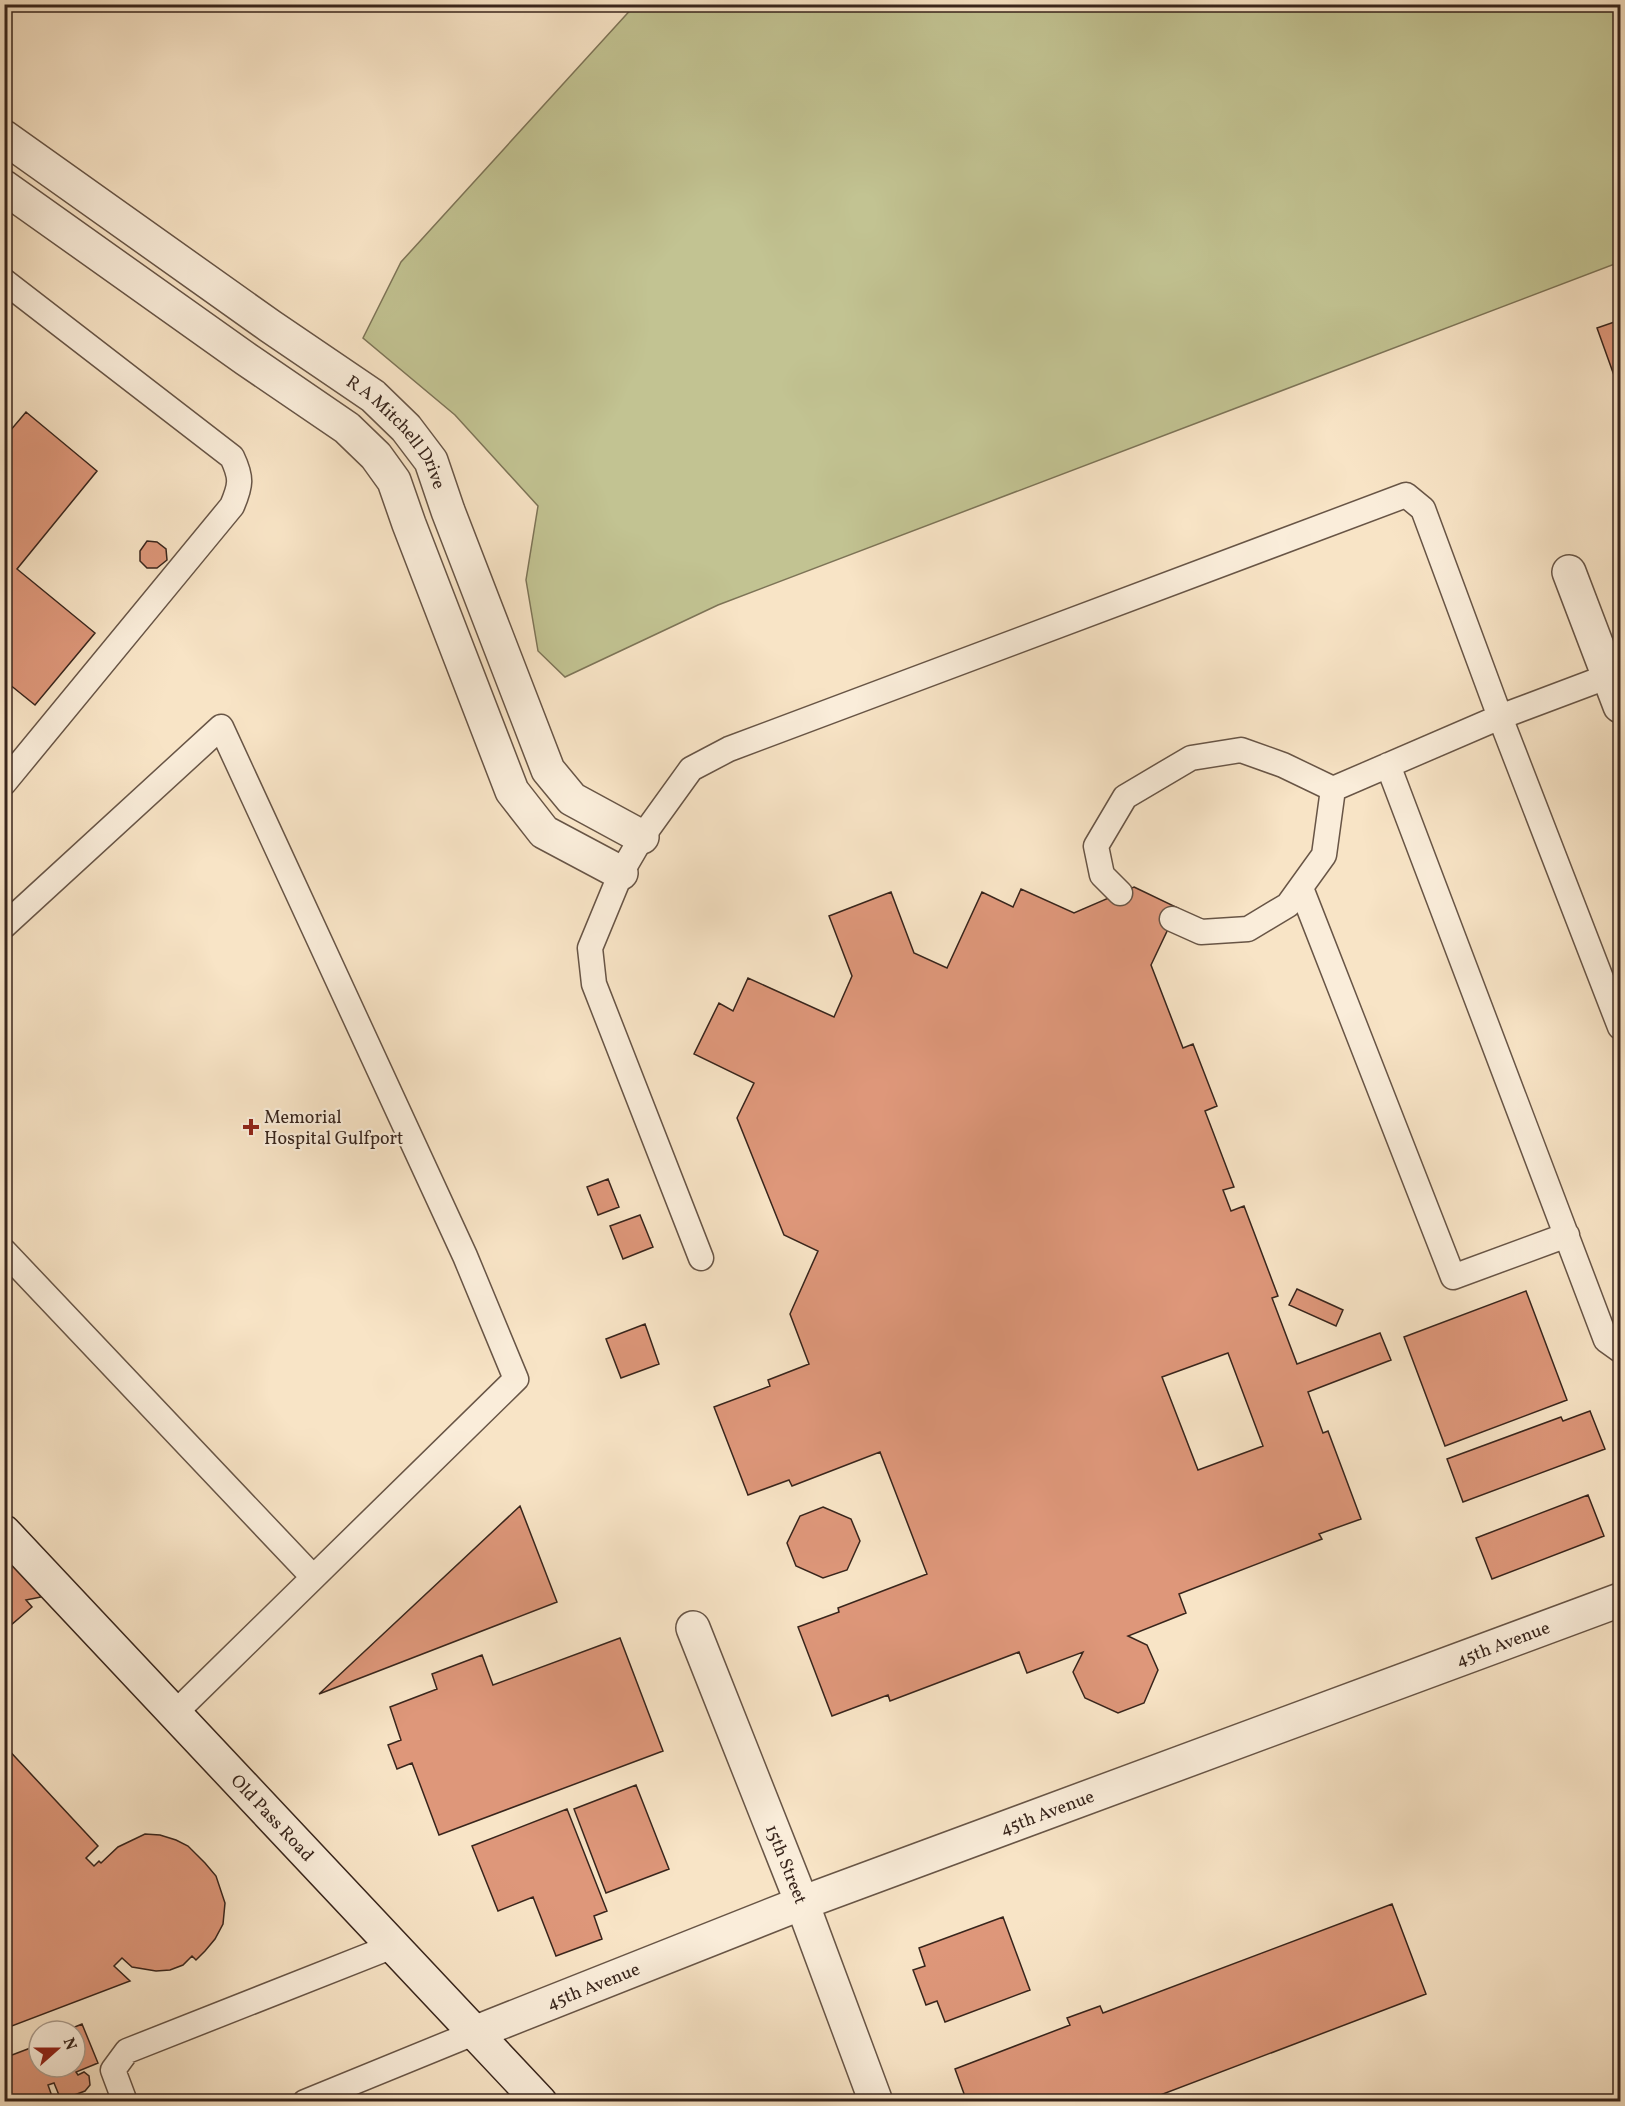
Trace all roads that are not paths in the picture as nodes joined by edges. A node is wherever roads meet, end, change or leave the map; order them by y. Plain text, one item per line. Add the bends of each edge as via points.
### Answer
1 (8, 147) edge
2 (4, 187) edge
3 (4, 281) edge
4 (270, 326) junction
5 (246, 359) junction
6 (1569, 572) dead end
7 (1609, 676) junction
8 (1620, 706) edge
9 (1500, 717) junction
10 (1388, 765) junction
11 (4, 783) edge
12 (1333, 789) junction
13 (642, 837) junction
14 (621, 873) junction
15 (1300, 888) junction
16 (1120, 893) dead end
17 (1172, 920) dead end
18 (4, 926) edge
19 (1620, 1027) edge
20 (1567, 1235) junction
21 (4, 1251) edge
22 (701, 1258) dead end
23 (1620, 1350) edge
24 (4, 1532) edge
25 (313, 1577) junction
26 (1620, 1600) edge
27 (693, 1628) dead end
28 (175, 1713) junction
29 (802, 1904) junction
30 (393, 1946) junction
31 (474, 2033) junction
32 (125, 2102) edge
33 (305, 2102) edge
34 (540, 2102) edge
35 (876, 2102) edge

1 - 4 street, R A Mitchell Drive
2 - 5 street, R A Mitchell Drive
3 - 11 lane via 232,457 240,474 240,489 232,506
4 - 5 street
4 - 13 street, R A Mitchell Drive via 373,396 406,428 431,461 548,770 572,799
5 - 14 street, R A Mitchell Drive via 347,428 394,480 512,791 544,832
6 - 7 street
7 - 8 street
7 - 9 lane
9 - 10 lane
9 - 13 lane via 1423,509 1406,495 729,749 691,769
9 - 19 lane
10 - 12 lane
10 - 20 lane
12 - 15 lane via 1324,855
12 - 16 lane via 1240,750 1191,758 1125,797 1096,846 1102,876
13 - 14 lane
14 - 22 lane via 590,948 594,984
15 - 17 lane via 1288,904 1248,929 1201,932
15 - 20 lane via 1453,1277
18 - 25 lane via 221,727 465,1257 516,1379
20 - 23 lane via 1606,1340
21 - 25 lane
24 - 28 street, Old Pass Road
25 - 28 lane
26 - 29 street, 45th Avenue
27 - 29 street, 15th Street
28 - 30 street, Old Pass Road
29 - 31 street, 45th Avenue
29 - 35 street, 15th Street
30 - 31 street, Old Pass Road
30 - 32 lane via 127,2051 113,2070
31 - 33 lane
31 - 34 street, Old Pass Road

